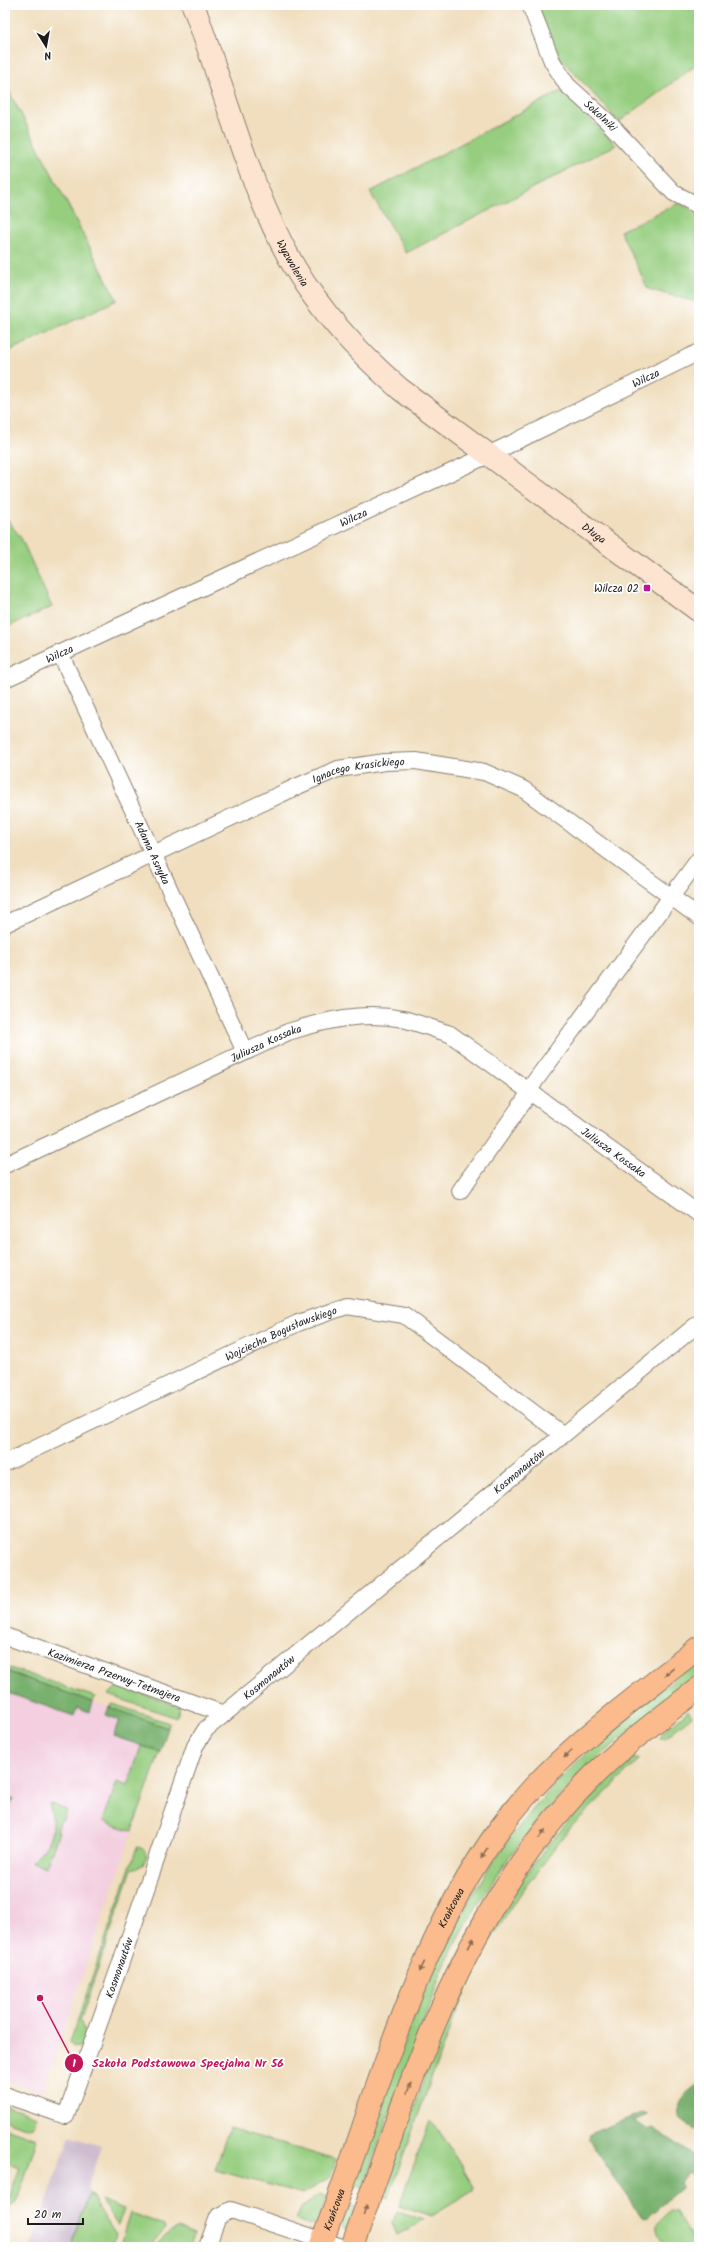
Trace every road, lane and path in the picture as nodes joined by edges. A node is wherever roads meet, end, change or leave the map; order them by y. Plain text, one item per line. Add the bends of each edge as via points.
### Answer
1 (193, 5) edge
2 (530, 5) edge
3 (699, 206) edge
4 (699, 352) edge
5 (488, 455) junction
6 (699, 611) edge
7 (60, 653) junction
8 (5, 679) edge
9 (153, 854) junction
10 (699, 859) edge
11 (672, 897) junction
12 (699, 917) edge
13 (5, 924) edge
14 (245, 1052) junction
15 (530, 1090) junction
16 (5, 1165) edge
17 (460, 1191) dead end
18 (699, 1214) edge
19 (699, 1322) edge
20 (563, 1435) junction
21 (5, 1463) edge
22 (5, 1636) edge
23 (699, 1647) edge
24 (699, 1688) edge
25 (224, 1714) junction
26 (5, 2096) edge
27 (329, 2245) edge
28 (207, 2247) edge
29 (352, 2247) edge

1 - 5 street, Wyzwolenia via 256,184 279,239 302,280 327,314 383,374
2 - 3 street, Sokolniki via 552,62 567,85 607,121 674,193
4 - 5 street, Wilcza
5 - 6 street, Długa
5 - 7 street, Wilcza
7 - 8 street, Wilcza
7 - 9 street, Adama Asnyka
9 - 11 street, Ignacego Krasickiego via 338,769 385,762 416,761 484,772 523,789
9 - 13 street, Ignacego Krasickiego
9 - 14 street, Adama Asnyka
10 - 11 street
11 - 12 street, Ignacego Krasickiego
11 - 15 street
14 - 15 street, Juliusza Kossaka via 288,1032 322,1021 361,1015 403,1019 450,1034
14 - 16 street, Juliusza Kossaka
15 - 17 street
15 - 18 street, Juliusza Kossaka
19 - 20 street, Kosmonautów
20 - 21 street, Wojciecha Bogusławskiego via 404,1315 347,1306 298,1323
20 - 25 street, Kosmonautów
22 - 25 street, Kazimierza Przerwy-Tetmajera
23 -> 27 main road, Krańcowa via 586,1737 558,1764 532,1790 496,1834 472,1870 418,1975
29 -> 24 main road via 433,2023 454,1976 497,1897 527,1852 589,1779
25 - 26 street, Kosmonautów via 206,1728 194,1746 66,2116
27 - 28 street via 231,2210 218,2217

